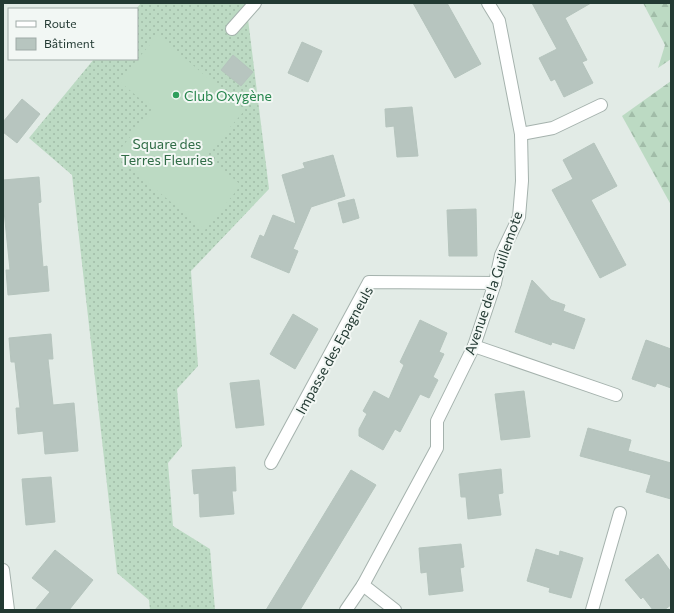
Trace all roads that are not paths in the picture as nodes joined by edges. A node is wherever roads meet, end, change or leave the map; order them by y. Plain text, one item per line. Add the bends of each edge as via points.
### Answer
1 (255, 3) edge
2 (488, 3) edge
3 (232, 29) dead end
4 (601, 105) dead end
5 (521, 134) junction
6 (495, 283) junction
7 (474, 346) junction
8 (616, 395) dead end
9 (271, 463) dead end
10 (620, 513) dead end
11 (3, 570) edge
12 (363, 585) junction
13 (8, 610) edge
14 (346, 610) edge
15 (396, 610) edge
16 (592, 610) edge

1 - 3 street
2 - 5 street, Avenue de la Guillemote via 500,21
4 - 5 street via 553,128
5 - 6 street, Avenue de la Guillemote via 522,181 519,218 501,255
6 - 7 street, Avenue de la Guillemote
6 - 9 street, Impasse des Epagneuls via 369,282
7 - 8 street
7 - 12 street, Avenue de la Guillemote via 437,421 437,448
10 - 16 street
11 - 13 street
12 - 14 street, Avenue de la Guillemote
12 - 15 street

